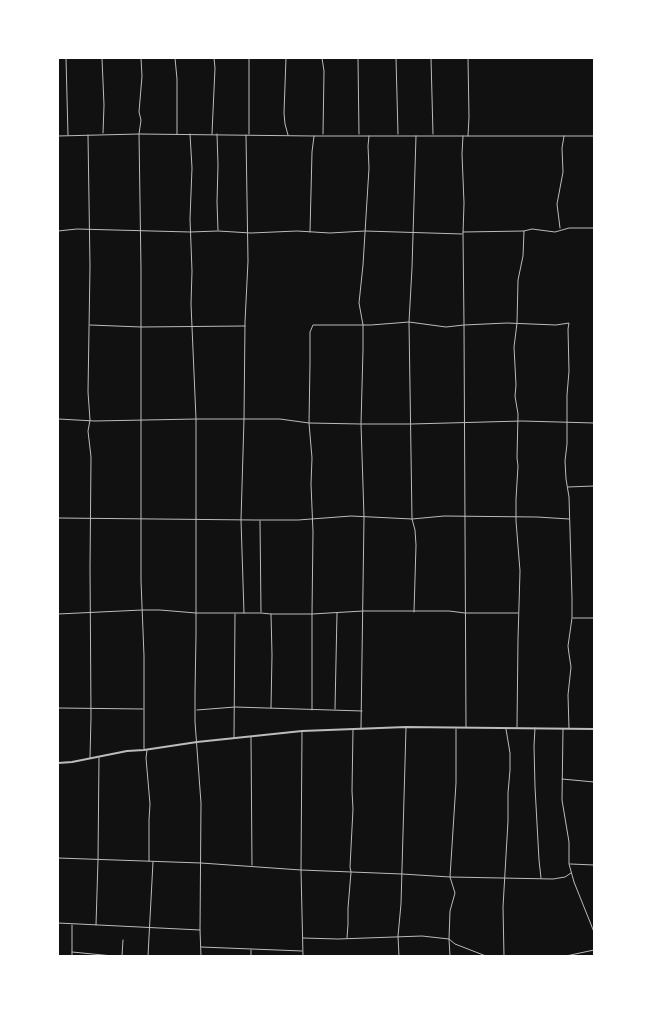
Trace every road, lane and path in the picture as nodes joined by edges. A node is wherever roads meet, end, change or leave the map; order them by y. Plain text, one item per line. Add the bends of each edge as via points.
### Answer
1 (66, 58) edge
2 (102, 58) edge
3 (141, 58) edge
4 (175, 58) edge
5 (214, 58) edge
6 (249, 58) edge
7 (286, 58) edge
8 (322, 58) edge
9 (358, 58) edge
10 (396, 58) edge
11 (431, 58) edge
12 (468, 58) edge
13 (102, 134) junction
14 (139, 134) junction
15 (177, 134) junction
16 (190, 134) junction
17 (212, 134) junction
18 (216, 134) junction
19 (88, 135) junction
20 (246, 135) junction
21 (249, 135) junction
22 (398, 135) junction
23 (564, 135) junction
24 (58, 136) edge
25 (68, 136) junction
26 (288, 136) junction
27 (314, 136) junction
28 (323, 136) junction
29 (359, 136) junction
30 (370, 136) junction
31 (416, 136) junction
32 (433, 136) junction
33 (463, 136) junction
34 (468, 136) junction
35 (594, 136) edge
36 (594, 228) edge
37 (90, 230) junction
38 (560, 230) junction
39 (58, 231) edge
40 (140, 231) junction
41 (218, 231) junction
42 (365, 231) junction
43 (524, 231) junction
44 (190, 232) junction
45 (247, 232) junction
46 (310, 233) junction
47 (414, 233) junction
48 (463, 233) junction
49 (409, 322) junction
50 (517, 323) junction
51 (89, 325) junction
52 (363, 325) junction
53 (464, 325) junction
54 (245, 326) junction
55 (141, 327) junction
56 (192, 327) junction
57 (58, 419) edge
58 (196, 419) junction
59 (244, 419) junction
60 (90, 420) junction
61 (142, 420) junction
62 (518, 421) junction
63 (465, 422) junction
64 (567, 422) junction
65 (594, 422) edge
66 (309, 423) junction
67 (361, 424) junction
68 (411, 424) junction
69 (594, 486) edge
70 (567, 487) junction
71 (465, 516) junction
72 (364, 517) junction
73 (516, 517) junction
74 (58, 518) edge
75 (90, 518) junction
76 (312, 518) junction
77 (569, 519) junction
78 (141, 520) junction
79 (196, 520) junction
80 (241, 520) junction
81 (260, 520) junction
82 (412, 520) junction
83 (142, 610) junction
84 (363, 611) junction
85 (337, 612) junction
86 (414, 612) junction
87 (91, 613) junction
88 (196, 613) junction
89 (235, 613) junction
90 (244, 613) junction
91 (261, 613) junction
92 (465, 613) junction
93 (518, 613) junction
94 (58, 614) edge
95 (271, 614) junction
96 (312, 614) junction
97 (572, 618) junction
98 (594, 618) edge
99 (58, 708) edge
100 (91, 708) junction
101 (235, 708) junction
102 (271, 708) junction
103 (144, 709) junction
104 (196, 710) junction
105 (312, 710) junction
106 (335, 710) junction
107 (362, 710) junction
108 (406, 727) junction
109 (456, 727) junction
110 (361, 728) junction
111 (466, 728) junction
112 (506, 728) junction
113 (517, 728) junction
114 (535, 728) junction
115 (569, 728) junction
116 (353, 729) junction
117 (563, 729) junction
118 (594, 729) edge
119 (302, 731) junction
120 (251, 736) junction
121 (234, 738) junction
122 (197, 742) junction
123 (146, 750) junction
124 (98, 757) junction
125 (90, 759) junction
126 (58, 763) edge
127 (562, 779) junction
128 (594, 782) edge
129 (58, 858) edge
130 (98, 860) junction
131 (148, 861) junction
132 (153, 861) junction
133 (201, 862) junction
134 (569, 864) junction
135 (594, 864) edge
136 (252, 866) junction
137 (301, 870) junction
138 (351, 872) junction
139 (571, 873) junction
140 (402, 874) junction
141 (450, 877) junction
142 (504, 878) junction
143 (541, 879) junction
144 (58, 923) edge
145 (72, 923) junction
146 (96, 925) junction
147 (150, 927) junction
148 (200, 930) junction
149 (594, 932) edge
150 (398, 936) junction
151 (303, 938) junction
152 (347, 938) junction
153 (449, 939) junction
154 (123, 940) dead end
155 (201, 947) junction
156 (251, 950) junction
157 (594, 950) edge
158 (303, 951) junction
159 (72, 952) junction
160 (89, 955) edge
161 (72, 956) edge
162 (113, 956) edge
163 (122, 956) edge
164 (148, 956) edge
165 (201, 956) edge
166 (251, 956) edge
167 (303, 956) edge
168 (399, 956) edge
169 (450, 956) edge
170 (486, 956) edge
171 (504, 956) edge
172 (566, 956) edge

1 - 25 street
2 - 13 street
3 - 14 street
4 - 15 street
5 - 17 street
6 - 21 street
7 - 26 street via 284,112
8 - 28 street
9 - 29 street
10 - 22 street
11 - 32 street
12 - 34 street
13 - 14 street
13 - 19 street
14 - 15 street
14 - 40 street
15 - 16 street
16 - 17 street
16 - 44 street
17 - 18 street
18 - 20 street
18 - 41 street
19 - 25 street
19 - 37 street
20 - 21 street
20 - 45 street
21 - 26 street
22 - 30 street
22 - 31 street
23 - 34 street
23 - 35 street
23 - 38 street via 563,172 557,204
24 - 25 street
26 - 27 street
27 - 28 street
27 - 46 street
28 - 29 street
29 - 30 street
30 - 42 street
31 - 32 street
31 - 47 street
32 - 33 street
33 - 34 street
33 - 48 street
36 - 38 street
37 - 39 street
37 - 40 street
37 - 51 street
38 - 43 street
40 - 44 street
40 - 55 street
41 - 44 street
41 - 45 street
42 - 46 street
42 - 47 street
42 - 52 street via 359,303
43 - 48 street
43 - 50 street
44 - 56 street
45 - 46 street
45 - 54 street
47 - 48 street
47 - 49 street
48 - 53 street
49 - 52 street
49 - 53 street via 446,327
49 - 68 street
50 - 53 street
50 - 62 street via 514,347
50 - 64 street via 569,323
51 - 55 street
51 - 60 street
52 - 66 street via 314,325 310,332
52 - 67 street
53 - 63 street
54 - 56 street
54 - 59 street
55 - 56 street
55 - 61 street
56 - 58 street
57 - 60 street
58 - 59 street
58 - 61 street
58 - 79 street
59 - 66 street
59 - 80 street
60 - 61 street
60 - 75 street
61 - 78 street
62 - 63 street
62 - 64 street
62 - 73 street
63 - 68 street
63 - 71 street
64 - 65 street
64 - 70 street
66 - 67 street
66 - 76 street
67 - 68 street
67 - 72 street
68 - 82 street
69 - 70 street
70 - 77 street
71 - 73 street
71 - 82 street
71 - 92 street
72 - 76 street
72 - 82 street
72 - 84 street
73 - 77 street
73 - 93 street via 520,571
74 - 75 street
75 - 78 street
75 - 87 street
76 - 81 street
76 - 96 street
77 - 97 street
78 - 79 street
78 - 83 street
79 - 80 street
79 - 88 street
80 - 81 street
80 - 90 street
81 - 91 street
82 - 86 street via 416,544
83 - 87 street
83 - 88 street
83 - 103 street
84 - 85 street
84 - 86 street
84 - 107 street
85 - 96 street
85 - 106 street
86 - 92 street
87 - 94 street
87 - 100 street
88 - 89 street
88 - 104 street
89 - 90 street
89 - 101 street
90 - 91 street
91 - 95 street
92 - 93 street
92 - 111 street
93 - 113 street
95 - 96 street
95 - 102 street
96 - 105 street
97 - 98 street
97 - 115 street via 568,646 572,667 568,695
99 - 100 street
100 - 103 street
100 - 125 street
101 - 102 street
101 - 104 street
101 - 121 street
102 - 105 street
103 - 123 street
104 - 122 street
105 - 106 street
106 - 107 street
107 - 110 street
108 - 109 street
108 - 110 street
108 - 140 street
109 - 111 street
109 - 141 street
110 - 116 street
111 - 112 street
112 - 113 street
112 - 142 street via 510,770
113 - 114 street
114 - 117 street
114 - 143 street
115 - 117 street
115 - 118 street
116 - 119 street
116 - 138 street
117 - 127 street
119 - 120 street
119 - 137 street
120 - 121 street
120 - 136 street
121 - 122 street
122 - 123 street
122 - 133 street
123 - 124 street
123 - 131 street via 150,804
124 - 125 street
124 - 130 street
125 - 126 street
127 - 128 street
127 - 134 street
129 - 130 street
130 - 131 street
130 - 146 street
131 - 132 street
132 - 133 street
132 - 147 street
133 - 136 street
133 - 148 street
134 - 135 street
134 - 139 street
136 - 137 street
137 - 138 street
137 - 151 street
138 - 140 street
138 - 152 street
139 - 143 street via 565,877
139 - 149 street
140 - 141 street
140 - 150 street
141 - 142 street
141 - 153 street via 455,893 450,911
142 - 143 street
142 - 171 street
144 - 145 street
145 - 146 street
145 - 159 street
146 - 147 street
147 - 148 street
147 - 164 street
148 - 155 street
150 - 152 street
150 - 153 street
150 - 168 street
151 - 152 street
151 - 158 street
153 - 169 street
153 - 170 street
154 - 163 street
155 - 156 street
155 - 165 street
156 - 158 street
156 - 166 street
157 - 172 street
158 - 167 street
159 - 160 street
159 - 161 street
160 - 162 street

